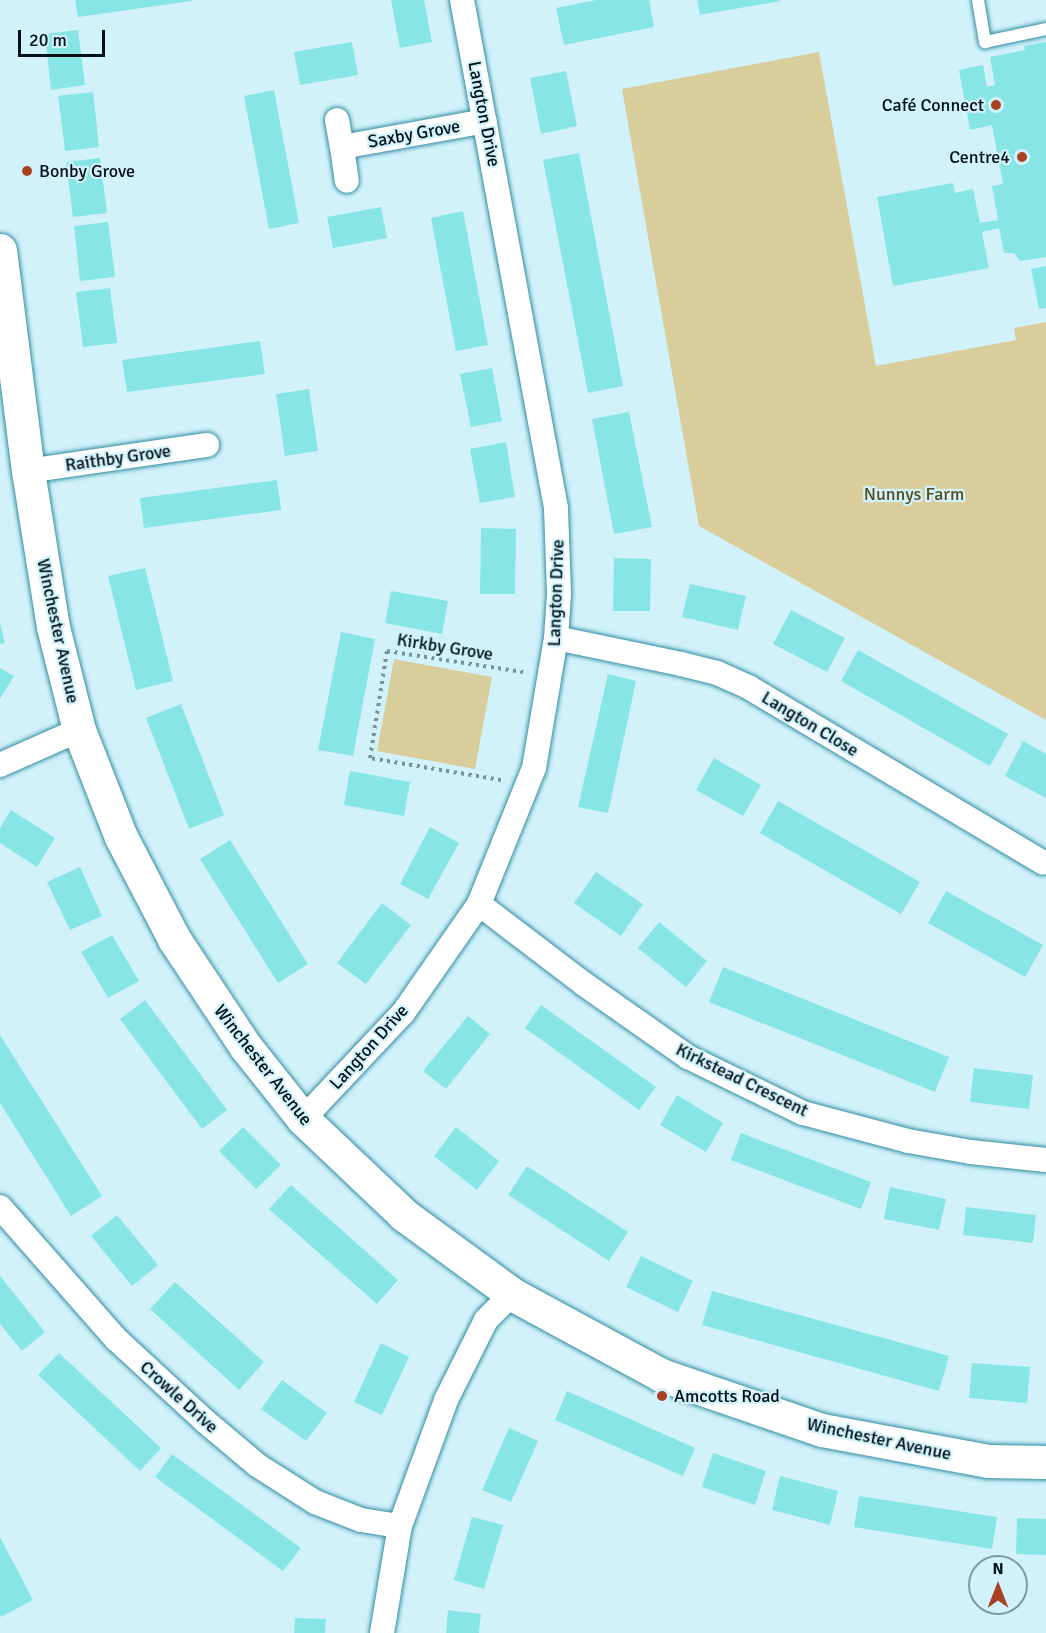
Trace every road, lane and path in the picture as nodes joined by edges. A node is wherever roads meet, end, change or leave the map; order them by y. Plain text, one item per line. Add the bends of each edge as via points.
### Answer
1 (462, 0) edge
2 (978, 0) edge
3 (1046, 29) edge
4 (337, 120) dead end
5 (485, 121) junction
6 (342, 147) junction
7 (347, 181) dead end
8 (0, 250) edge
9 (207, 445) dead end
10 (28, 471) junction
11 (556, 638) junction
12 (551, 676) junction
13 (79, 730) junction
14 (0, 765) edge
15 (528, 785) junction
16 (1042, 863) dead end
17 (479, 904) junction
18 (303, 1119) junction
19 (1046, 1160) edge
20 (0, 1207) edge
21 (512, 1294) junction
22 (1046, 1462) edge
23 (400, 1526) junction
24 (382, 1633) edge

1 - 5 street, Langton Drive
2 - 3 lane via 985,42
4 - 6 street, Saxby Grove
5 - 6 street, Saxby Grove
5 - 11 street, Langton Drive via 556,508
6 - 7 street, Saxby Grove
8 - 10 street, Winchester Avenue
9 - 10 street, Raithby Grove
10 - 13 street, Winchester Avenue via 53,627
11 - 12 street, Langton Drive
11 - 16 street, Langton Close via 717,673 750,688
12 - 15 street, Langton Drive
12 - 15 path, Kirkby Grove via 387,651 370,758
13 - 14 street
13 - 18 street, Winchester Avenue via 122,837 174,939 245,1046
15 - 17 street, Langton Drive
17 - 18 street, Langton Drive via 403,1012
17 - 19 street, Kirkstead Crescent via 688,1057 803,1113 908,1141
18 - 21 street, Winchester Avenue via 404,1215
20 - 23 street, Crowle Drive via 116,1339 257,1465 315,1502 361,1520
21 - 22 street, Winchester Avenue via 661,1376 822,1430 988,1461
21 - 23 street via 486,1320 446,1400
23 - 24 street

